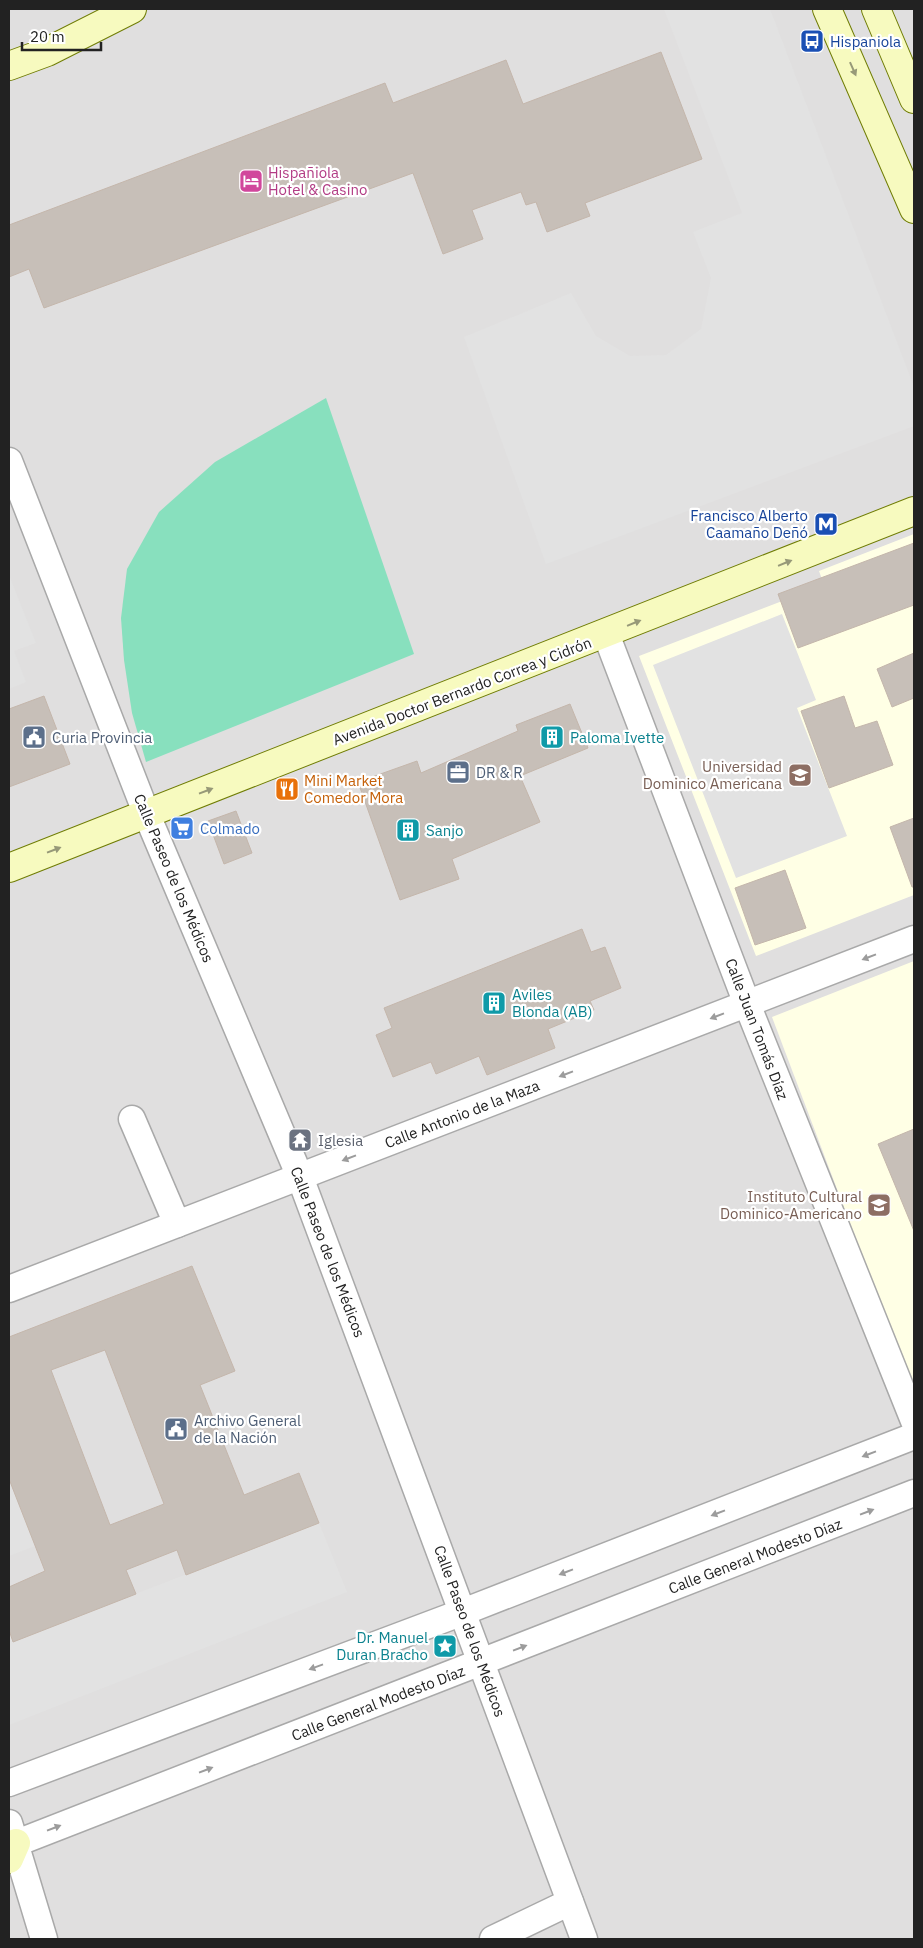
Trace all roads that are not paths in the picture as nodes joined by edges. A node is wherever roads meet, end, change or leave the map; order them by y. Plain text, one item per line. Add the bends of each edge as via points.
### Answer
1 (132, 9) edge
2 (827, 9) edge
3 (876, 9) edge
4 (9, 66) edge
5 (914, 99) edge
6 (914, 209) edge
7 (9, 461) edge
8 (914, 511) edge
9 (606, 634) junction
10 (146, 815) junction
11 (9, 868) edge
12 (914, 939) edge
13 (747, 1004) junction
14 (132, 1119) dead end
15 (300, 1177) junction
16 (177, 1224) junction
17 (9, 1288) edge
18 (914, 1421) edge
19 (914, 1436) edge
20 (914, 1493) edge
21 (464, 1612) junction
22 (482, 1662) junction
23 (9, 1783) edge
24 (11, 1843) edge
25 (570, 1902) junction
26 (44, 1939) edge
27 (493, 1939) edge
28 (584, 1939) edge

1 - 4 main road via 47,52
2 -> 6 main road
3 - 5 main road
7 - 10 street, Calle Paseo de los Médicos
9 -> 8 main road, Avenida Doctor Bernardo Correa y Cidrón
10 -> 9 main road, Avenida Doctor Bernardo Correa y Cidrón
9 - 13 street, Calle Juan Tomás Díaz
11 -> 10 main road, Avenida Doctor Bernardo Correa y Cidrón
10 - 15 street, Calle Paseo de los Médicos
12 -> 13 street, Calle Antonio de la Maza
13 -> 15 street, Calle Antonio de la Maza
13 - 18 street, Calle Juan Tomás Díaz
14 - 16 street
15 - 16 street, Calle Antonio de la Maza
15 - 21 street, Calle Paseo de los Médicos
16 - 17 street, Calle Antonio de la Maza
19 -> 21 street
22 -> 20 street, Calle General Modesto Díaz
21 - 22 street, Calle Paseo de los Médicos
21 -> 23 street
24 -> 22 street, Calle General Modesto Díaz
22 - 25 street, Calle Paseo de los Médicos
24 - 26 street
25 - 27 street
25 - 28 street, Calle Paseo de los Médicos

